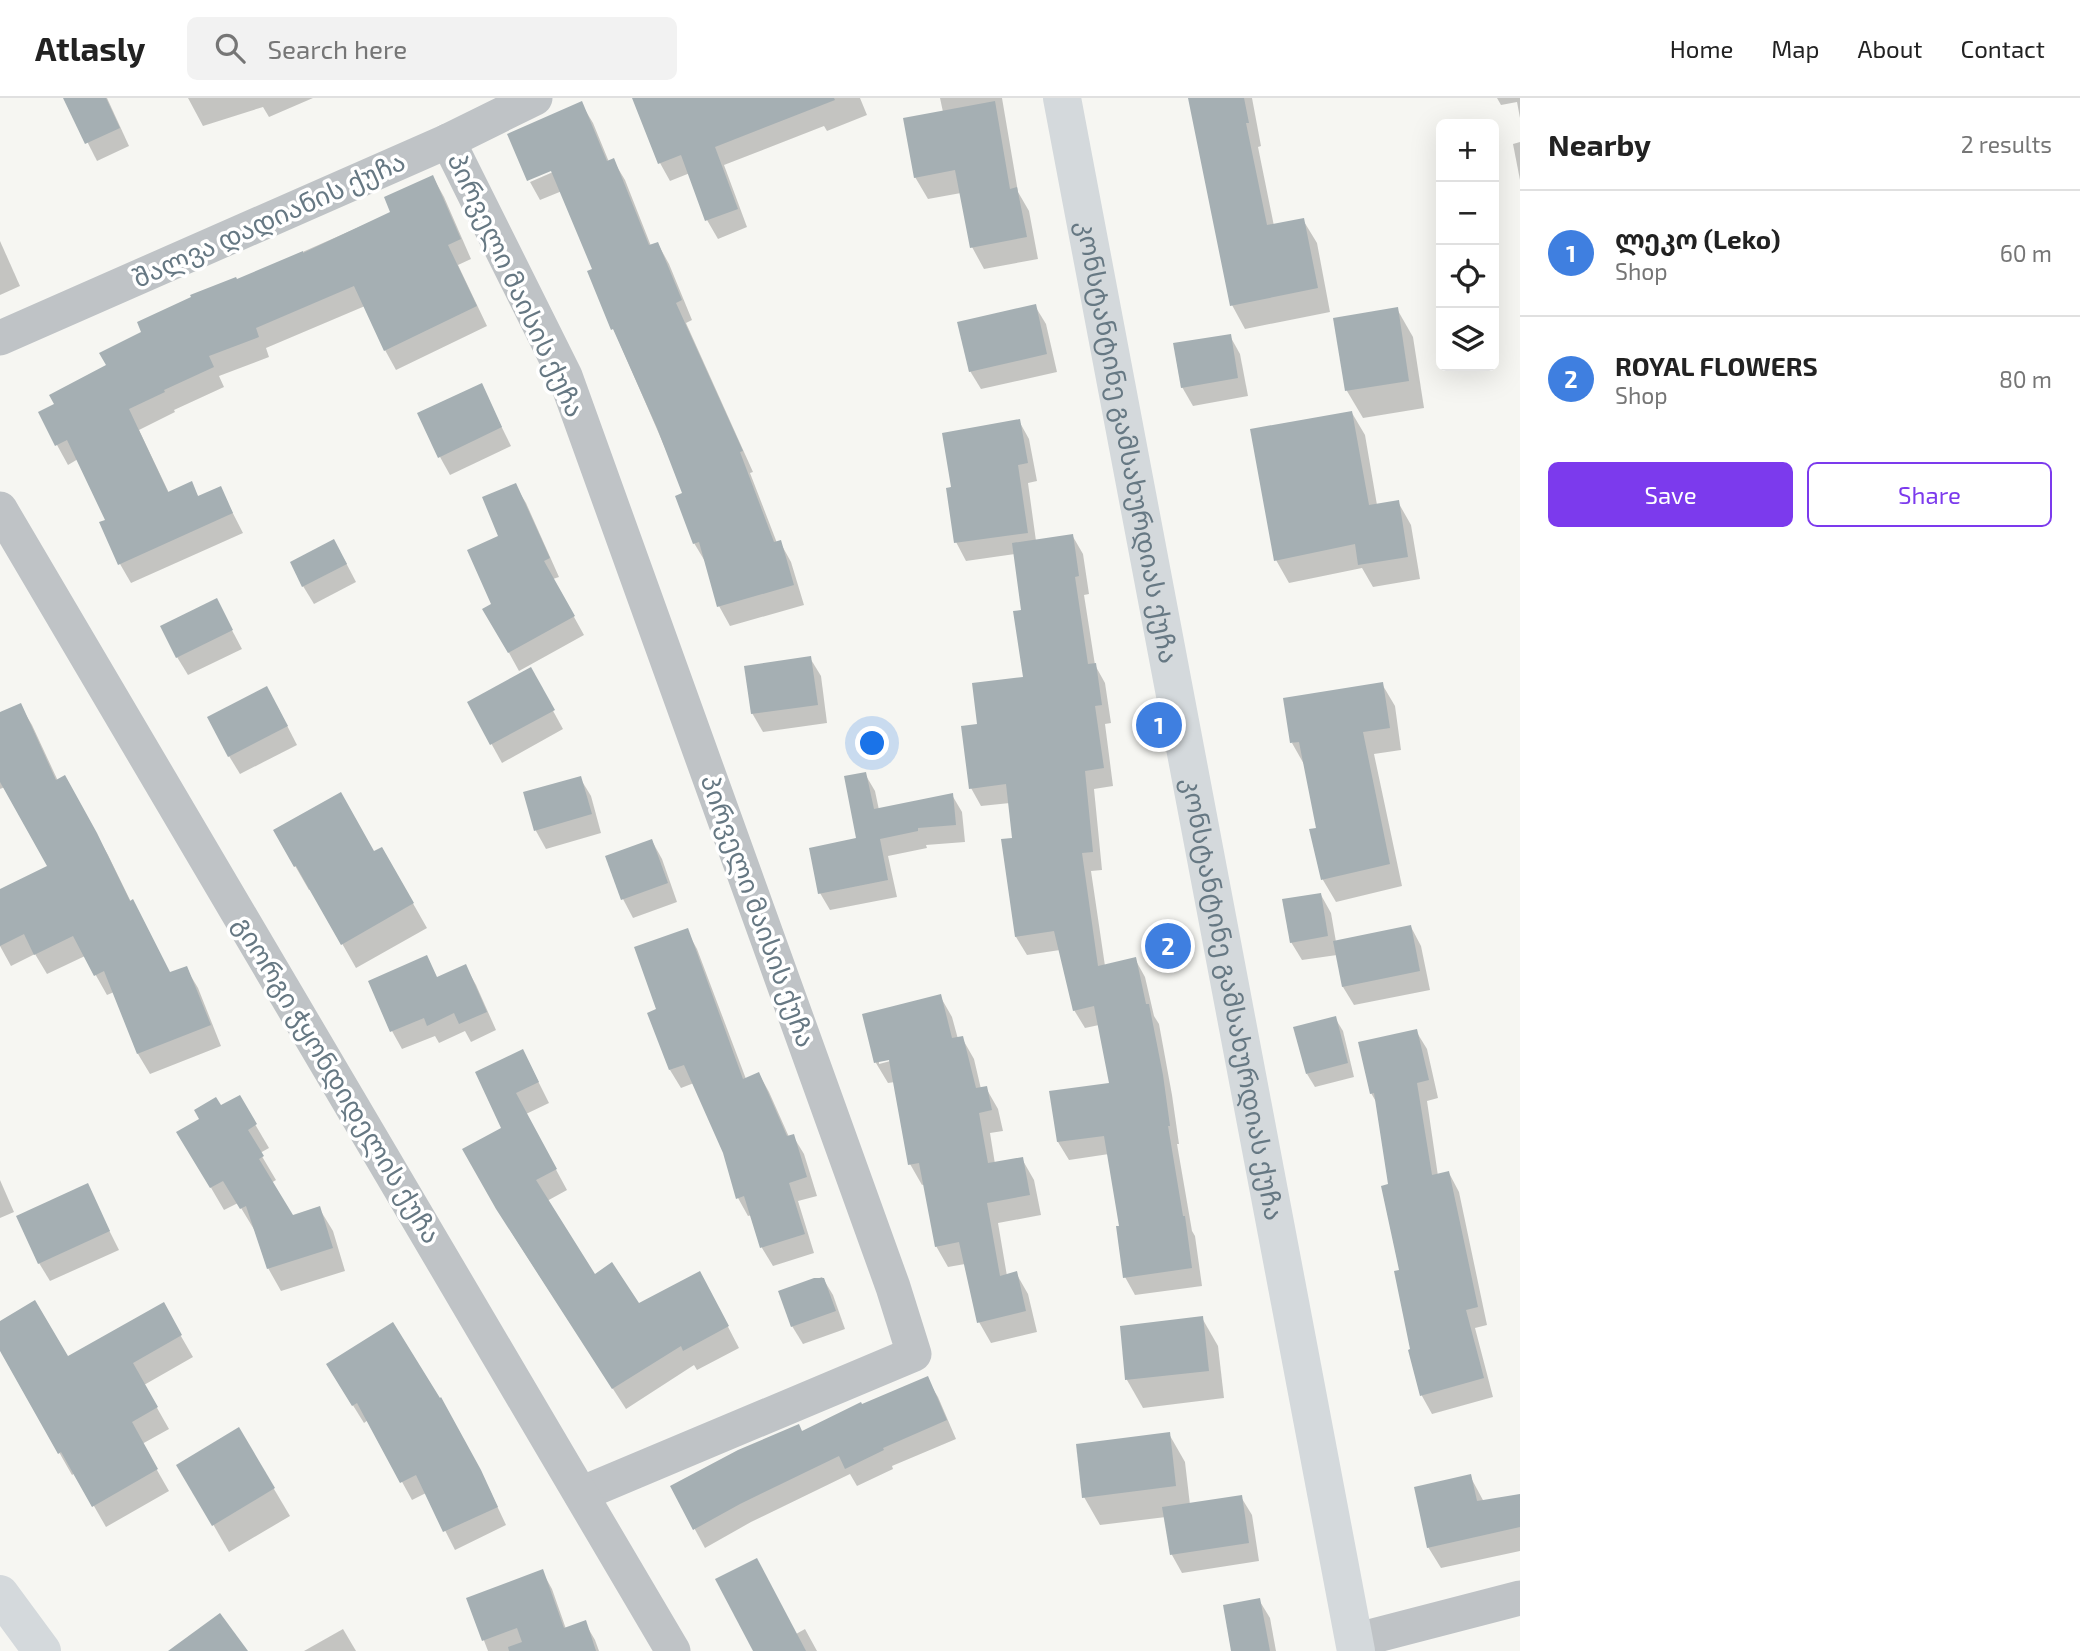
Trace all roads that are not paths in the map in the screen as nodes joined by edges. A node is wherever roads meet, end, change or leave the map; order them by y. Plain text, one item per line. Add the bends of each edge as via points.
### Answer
1 (535, 98) edge
2 (1062, 98) edge
3 (449, 141) junction
4 (0, 338) edge
5 (0, 509) edge
6 (581, 1494) junction
7 (0, 1594) edge
8 (1520, 1598) edge
9 (1355, 1646) edge
10 (41, 1651) edge
11 (673, 1651) edge

1 - 3 street, შალვა დადიანის ქუჩა
2 - 9 main road, კონსტანტინე გამსახურდიას ქუჩა
3 - 4 street, შალვა დადიანის ქუჩა
3 - 6 street, პირველი მაისის ქუჩა via 565,376 914,1353
5 - 6 street, გიორგი ჭყონდიდელის ქუჩა
6 - 11 street, გიორგი ჭყონდიდელის ქუჩა
7 - 10 main road
8 - 9 street

